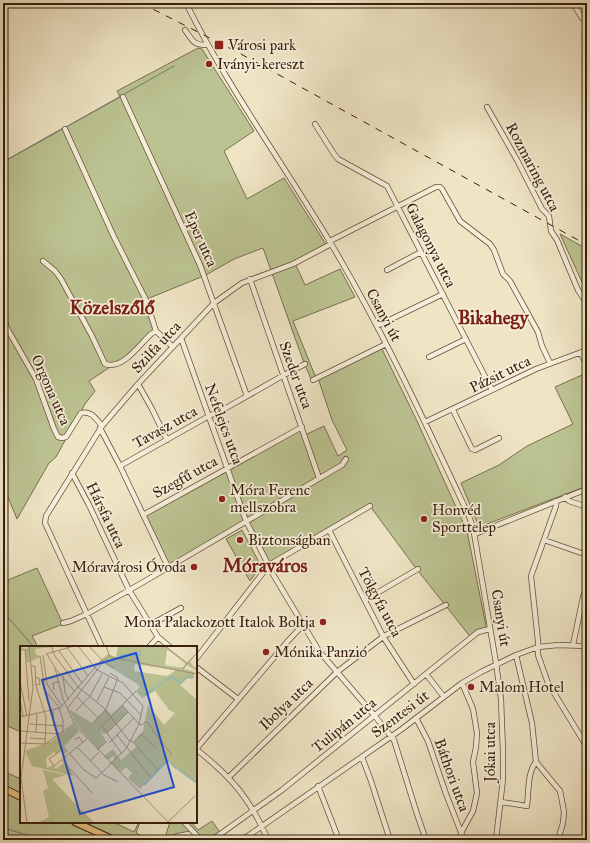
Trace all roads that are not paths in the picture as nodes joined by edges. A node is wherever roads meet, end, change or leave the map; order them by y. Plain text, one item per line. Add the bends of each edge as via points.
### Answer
1 (186, 3) edge
2 (573, 3) edge
3 (582, 18) dead end
4 (185, 30) dead end
5 (207, 45) junction
6 (123, 97) dead end
7 (487, 107) dead end
8 (315, 124) dead end
9 (65, 129) dead end
10 (398, 207) junction
11 (330, 242) junction
12 (421, 252) junction
13 (43, 261) dead end
14 (387, 270) dead end
15 (250, 279) junction
16 (443, 294) junction
17 (214, 303) junction
18 (587, 304) edge
19 (3, 318) edge
20 (376, 326) junction
21 (156, 331) junction
22 (181, 338) junction
23 (466, 339) junction
24 (386, 344) junction
25 (172, 347) junction
26 (587, 350) edge
27 (580, 352) junction
28 (429, 357) dead end
29 (550, 363) junction
30 (306, 364) dead end
31 (587, 366) edge
32 (284, 374) junction
33 (313, 380) dead end
34 (138, 384) junction
35 (492, 390) junction
36 (247, 396) junction
37 (453, 410) junction
38 (209, 416) junction
39 (425, 422) junction
40 (101, 427) junction
41 (302, 427) junction
42 (499, 438) dead end
43 (167, 440) junction
44 (346, 459) dead end
45 (120, 466) junction
46 (227, 468) junction
47 (72, 474) junction
48 (319, 478) junction
49 (587, 489) edge
50 (565, 497) junction
51 (556, 501) junction
52 (370, 506) dead end
53 (587, 507) edge
54 (143, 515) junction
55 (246, 521) junction
56 (329, 530) junction
57 (475, 534) junction
58 (544, 540) junction
59 (587, 555) edge
60 (269, 565) junction
61 (168, 567) junction
62 (418, 569) dead end
63 (587, 585) edge
64 (129, 590) junction
65 (365, 600) junction
66 (446, 605) dead end
67 (181, 608) dead end
68 (87, 614) junction
69 (63, 623) dead end
70 (150, 625) junction
71 (303, 625) junction
72 (490, 629) junction
73 (383, 636) junction
74 (158, 637) junction
75 (573, 645) junction
76 (102, 646) edge
77 (150, 646) edge
78 (169, 646) edge
79 (587, 646) edge
80 (538, 648) junction
81 (516, 655) junction
82 (197, 658) edge
83 (496, 665) junction
84 (197, 668) edge
85 (337, 672) junction
86 (426, 674) junction
87 (462, 683) junction
88 (414, 684) junction
89 (444, 697) junction
90 (238, 698) junction
91 (374, 715) junction
92 (416, 718) junction
93 (391, 736) junction
94 (197, 748) edge
95 (587, 748) edge
96 (197, 750) edge
97 (362, 757) junction
98 (536, 762) junction
99 (229, 777) junction
100 (318, 786) junction
101 (3, 788) edge
102 (20, 796) edge
103 (501, 802) junction
104 (254, 810) junction
105 (587, 820) edge
106 (77, 823) edge
107 (185, 823) edge
108 (262, 826) junction
109 (462, 833) junction
110 (213, 839) edge
111 (114, 840) edge
112 (201, 840) edge
113 (242, 840) edge
114 (268, 840) edge
115 (339, 840) edge
116 (390, 840) edge
117 (426, 840) edge
118 (464, 840) edge
119 (496, 840) edge
120 (558, 840) edge
121 (584, 840) edge

1 - 5 street, Csanyi út
2 - 3 street
4 - 5 street via 194,43
5 - 11 street, Csanyi út
6 - 17 street, Eper utca via 200,265
7 - 18 street, Rozmaring utca via 548,216 551,232
8 - 10 street, Galagonya utca via 334,154 385,184
9 - 21 street via 146,300
10 - 11 street, Szilfa utca
10 - 12 street, Galagonya utca
10 - 29 street, Szilfa utca via 440,186 464,226 490,244 494,250 503,274 510,281 538,332
11 - 15 street, Szilfa utca via 294,264
11 - 20 street, Csanyi út
12 - 14 street
12 - 16 street, Galagonya utca
13 - 21 street via 61,279 105,364 112,365 125,359
15 - 17 street, Szilfa utca
15 - 32 street, Szeder utca
16 - 20 street
16 - 23 street, Galagonya utca
17 - 22 street, Szilfa utca
17 - 36 street, Eper utca
19 - 40 street, Orgona utca via 36,379 58,436 66,437 84,412 89,412
20 - 24 street, Csanyi út
21 - 25 street
22 - 25 street, Szilfa utca
22 - 38 street, Nefelejcs utca
23 - 28 street
23 - 35 street, Galagonya utca
24 - 33 street
24 - 39 street, Csanyi út
25 - 34 street, Szilfa utca
26 - 27 street, Pázsit utca
27 - 29 street, Pázsit utca
27 - 31 street
29 - 35 street, Pázsit utca
30 - 32 street, Tavasz utca
32 - 36 street, Tavasz utca
32 - 41 street, Szeder utca
34 - 40 street, Szilfa utca
34 - 43 street
35 - 37 street, Pázsit utca
36 - 38 street, Tavasz utca
37 - 39 street, Pázsit utca
37 - 42 street via 472,449 475,450
38 - 43 street, Tavasz utca
38 - 46 street, Nefelejcs utca
39 - 57 street, Csanyi út
40 - 45 street, Orgona utca
40 - 47 street, Szilfa utca
41 - 46 street, Szegfű utca
41 - 48 street, Szeder utca
43 - 45 street, Tavasz utca
44 - 48 street via 342,465
45 - 54 street, Orgona utca
46 - 54 street, Szegfű utca
46 - 55 street, Nefelejcs utca
47 - 64 street, Hársfa utca
47 - 68 street, Szilfa utca via 45,520
48 - 55 street
49 - 50 street
50 - 51 street
50 - 53 street via 568,501
51 - 57 street
51 - 58 street
52 - 56 street
54 - 61 street, Orgona utca
55 - 60 street, Nefelejcs utca
55 - 61 street
56 - 60 street
56 - 65 street, Tölgyfa utca
57 - 72 street, Csanyi út
58 - 59 street
58 - 80 street via 531,576
60 - 71 street, Nefelejcs utca
60 - 82 street
61 - 64 street
62 - 65 street
63 - 75 street
64 - 68 street
64 - 70 street, Hársfa utca
65 - 73 street, Tölgyfa utca
66 - 73 street, Ibolya utca
67 - 70 street
68 - 69 street
68 - 76 street
70 - 74 street, Hársfa utca
71 - 85 street, Nefelejcs utca via 319,651
71 - 90 street
72 - 83 street, Csanyi út
72 - 86 street, Tulipán utca via 481,630
73 - 85 street, Ibolya utca
73 - 88 street, Tölgyfa utca
74 - 77 street
74 - 78 street, Hársfa utca
75 - 79 street, Szentesi út
75 - 80 street, Szentesi út
80 - 81 street, Szentesi út
80 - 95 street via 548,683
81 - 83 street, Szentesi út
81 - 98 street via 532,723
83 - 87 street, Szentesi út
83 - 103 street, Jókai utca via 501,699 503,752
84 - 90 street
85 - 91 street, Nefelejcs utca
85 - 99 street, Ibolya utca
86 - 88 street, Tulipán utca
86 - 89 street
87 - 89 street, Szentesi út
87 - 109 street via 473,709 477,733 473,762 477,793 469,822
88 - 91 street, Tulipán utca
89 - 92 street, Szentesi út
90 - 94 street
91 - 93 street, Nefelejcs utca
91 - 104 street, Tulipán utca
92 - 93 street, Szentesi út
92 - 109 street, Báthori utca via 428,740
93 - 97 street, Szentesi út
93 - 117 street, Nefelejcs utca
96 - 99 street
97 - 100 street, Szentesi út
97 - 116 street
98 - 103 street via 530,774 527,806
98 - 120 street via 560,791 564,812
99 - 104 street
100 - 108 street, Szentesi út
100 - 115 street
101 - 102 main road
103 - 119 street, Jókai utca
104 - 108 street
104 - 110 street, Tulipán utca
105 - 121 street
106 - 111 main road
107 - 112 street
108 - 113 street, Szentesi út
108 - 114 street
109 - 118 street, Báthori utca

